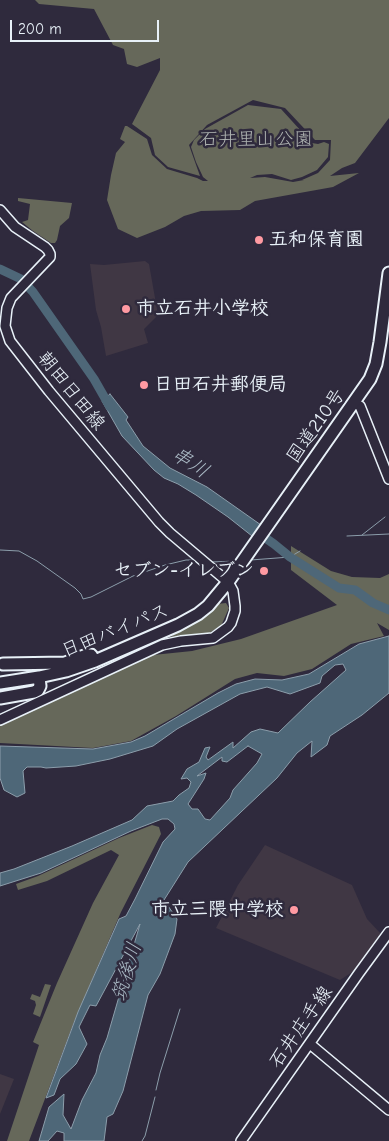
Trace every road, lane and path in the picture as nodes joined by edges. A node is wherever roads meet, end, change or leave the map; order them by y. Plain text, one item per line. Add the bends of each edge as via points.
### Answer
1 (0, 210) edge
2 (389, 273) edge
3 (354, 403) junction
4 (389, 479) edge
5 (228, 582) junction
6 (95, 661) junction
7 (3, 664) dead end
8 (38, 677) junction
9 (0, 683) edge
10 (0, 698) edge
11 (0, 720) edge
12 (389, 932) edge
13 (310, 1044) junction
14 (389, 1110) edge
15 (241, 1141) edge

1 - 5 street, 朝田日田線 via 16,227 50,252 50,257 11,298 5,316 10,341 159,522
2 - 3 highway, 国道210号 via 376,364
3 - 4 street via 360,406
3 - 5 highway, 国道210号
5 - 6 highway, 日田バイパス via 198,614
5 - 11 street via 234,596 235,611 228,627 213,638 162,645
6 - 7 highway via 92,655 87,655 65,663
6 - 8 highway, 日田バイパス
8 - 9 highway, 日田バイパス
8 - 10 highway via 38,690
12 - 13 street, 石井庄手線
13 - 14 street
13 - 15 street, 石井庄手線

